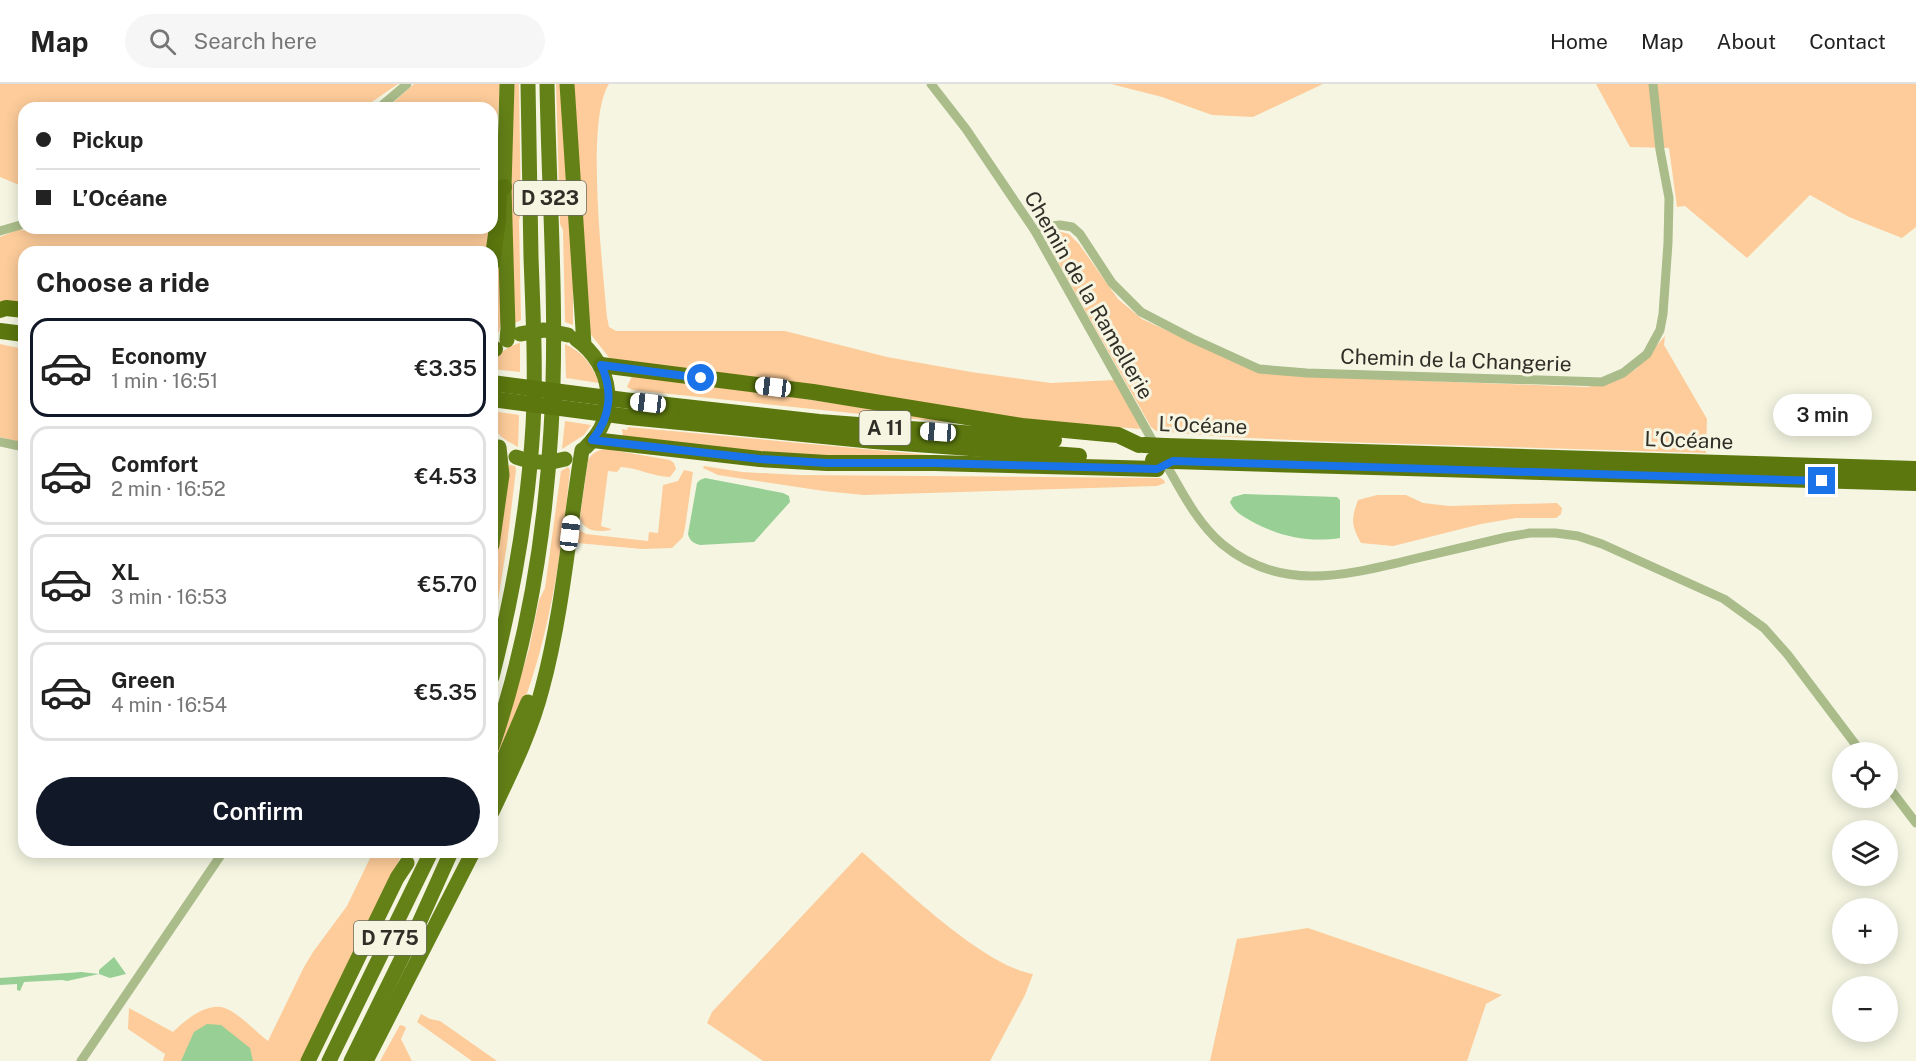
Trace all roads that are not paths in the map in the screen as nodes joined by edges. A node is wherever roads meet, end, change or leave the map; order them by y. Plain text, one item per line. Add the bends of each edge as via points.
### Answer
1 (407, 84) edge
2 (507, 84) edge
3 (528, 84) edge
4 (547, 84) edge
5 (567, 84) edge
6 (932, 84) edge
7 (1653, 84) edge
8 (386, 102) edge
9 (504, 187) junction
10 (498, 220) edge
11 (18, 226) edge
12 (0, 231) edge
13 (1035, 231) junction
14 (18, 309) edge
15 (0, 310) edge
16 (0, 316) edge
17 (18, 328) edge
18 (0, 331) edge
19 (18, 331) edge
20 (501, 345) edge
21 (584, 345) junction
22 (601, 365) junction
23 (498, 384) edge
24 (498, 399) edge
25 (630, 409) junction
26 (0, 442) edge
27 (498, 445) edge
28 (587, 445) junction
29 (1142, 445) junction
30 (18, 446) edge
31 (498, 450) edge
32 (1169, 454) junction
33 (1155, 465) junction
34 (1916, 469) edge
35 (1916, 483) edge
36 (498, 503) edge
37 (559, 604) junction
38 (498, 651) edge
39 (498, 726) edge
40 (1854, 742) edge
41 (498, 772) edge
42 (498, 798) edge
43 (1898, 799) edge
44 (1916, 823) edge
45 (219, 858) edge
46 (409, 858) edge
47 (410, 858) edge
48 (428, 858) edge
49 (449, 858) edge
50 (453, 858) edge
51 (470, 858) edge
52 (444, 870) junction
53 (348, 1024) junction
54 (81, 1061) edge
55 (308, 1061) edge
56 (329, 1061) edge
57 (351, 1061) edge
58 (366, 1061) edge

1 - 8 street
2 - 9 highway
3 - 38 highway, D 323 via 533,425 525,508
4 - 39 highway, D 323 via 551,430 538,556 520,648
5 - 21 highway
6 - 13 street, Chemin de la Ramellerie
7 - 13 street, Chemin de la Changerie via 1669,198 1663,314 1660,330 1647,354 1623,374 1602,382 1259,369 1141,312 1112,283 1080,234 1071,227 1060,225
9 - 10 highway via 499,192
9 - 20 highway via 508,328
11 - 12 street
13 - 40 street, Chemin de la Ramellerie via 1195,514 1222,544 1239,556 1280,573 1324,577 1530,533 1578,536 1701,587 1751,618 1788,655
14 - 15 highway
16 - 17 highway
18 - 19 highway
20 - 21 highway, bridge via 544,330 567,335
21 - 22 highway
22 - 28 highway via 607,381 608,403 604,420
22 - 29 highway via 813,392 1022,426 1118,435
23 - 25 highway, L’Océane / A 11, bridge
24 - 25 highway, L’Océane / A 11, bridge
25 - 29 highway, L’Océane / A 11
25 - 33 highway, L’Océane / A 11 via 898,443
26 - 30 street
27 - 28 highway, bridge via 516,457 544,463 565,459
28 - 33 highway via 827,463
28 - 37 highway
29 - 32 highway, L’Océane / A 11, bridge
31 - 36 highway via 502,460
32 - 33 highway, L’Océane / A 11, bridge
32 - 34 highway, L’Océane / A 11
32 - 35 highway, L’Océane / A 11
37 - 41 highway via 530,698
37 - 42 highway via 556,633 533,719
43 - 44 street
45 - 54 street
46 - 55 highway
47 - 53 highway via 350,1001
48 - 53 highway, D 775
49 - 52 highway, D 775
50 - 52 highway
51 - 58 highway
52 - 57 highway, D 775
53 - 56 highway, D 775

